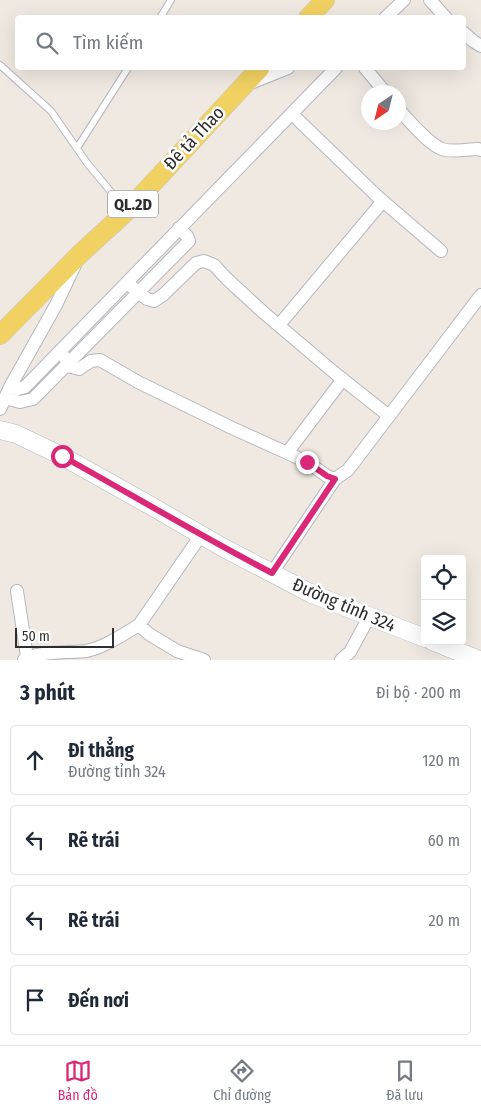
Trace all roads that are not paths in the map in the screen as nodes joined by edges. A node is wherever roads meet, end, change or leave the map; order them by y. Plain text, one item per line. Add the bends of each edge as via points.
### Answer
1 (171, 0) edge
2 (325, 0) edge
3 (404, 0) edge
4 (430, 0) edge
5 (162, 15) edge
6 (311, 15) edge
7 (388, 15) edge
8 (443, 15) edge
9 (466, 35) edge
10 (481, 46) edge
11 (0, 65) edge
12 (127, 70) edge
13 (258, 70) edge
14 (283, 70) edge
15 (334, 70) edge
16 (366, 70) edge
17 (378, 85) edge
18 (241, 87) junction
19 (292, 114) junction
20 (406, 117) edge
21 (77, 148) junction
22 (481, 150) edge
23 (383, 202) junction
24 (127, 211) junction
25 (179, 228) junction
26 (440, 251) dead end
27 (80, 254) junction
28 (127, 282) junction
29 (138, 292) junction
30 (481, 295) edge
31 (278, 325) junction
32 (0, 335) edge
33 (60, 351) junction
34 (68, 362) junction
35 (343, 380) junction
36 (5, 398) edge
37 (390, 416) junction
38 (0, 430) edge
39 (288, 453) junction
40 (335, 479) junction
41 (201, 535) junction
42 (272, 573) junction
43 (17, 591) dead end
44 (369, 617) junction
45 (139, 625) junction
46 (421, 636) edge
47 (442, 645) edge
48 (26, 659) edge
49 (204, 660) edge
50 (341, 660) edge
51 (479, 660) edge

1 - 5 lane
2 - 6 main road
3 - 7 street
4 - 8 street
9 - 10 street
11 - 21 lane via 51,111
12 - 21 lane
13 - 18 main road, Đê tả Thao / QL.2D
14 - 18 street
15 - 19 street
16 - 17 street
18 - 24 main road, Đê tả Thao / QL.2D
19 - 23 street
19 - 25 street
20 - 22 street via 431,143 442,149
21 - 24 lane
23 - 26 street
23 - 31 street
24 - 27 main road, Đê tả Thao / QL.2D
25 - 28 street
25 - 29 street via 189,241
27 - 32 main road, Đê tả Thao / QL.2D
27 - 36 street
28 - 29 street
28 - 33 street
29 - 31 street via 154,301 196,263 204,261 214,265
29 - 34 street
30 - 37 street
31 - 35 street
33 - 34 street
33 - 36 street via 25,387
34 - 36 street via 32,399 20,402
34 - 39 street via 71,367 79,369 91,361 100,360 138,382
35 - 37 street
35 - 39 street
37 - 40 street via 348,470
38 - 41 main road, Đường tỉnh 324 via 54,452
39 - 40 street
40 - 42 street
41 - 42 main road, Đường tỉnh 324
41 - 45 street
42 - 44 main road, Đường tỉnh 324 via 312,594
43 - 48 street
44 - 46 main road, Đường tỉnh 324
44 - 50 street via 350,652
45 - 48 street via 114,640 87,650
45 - 49 street via 177,651
47 - 51 main road

